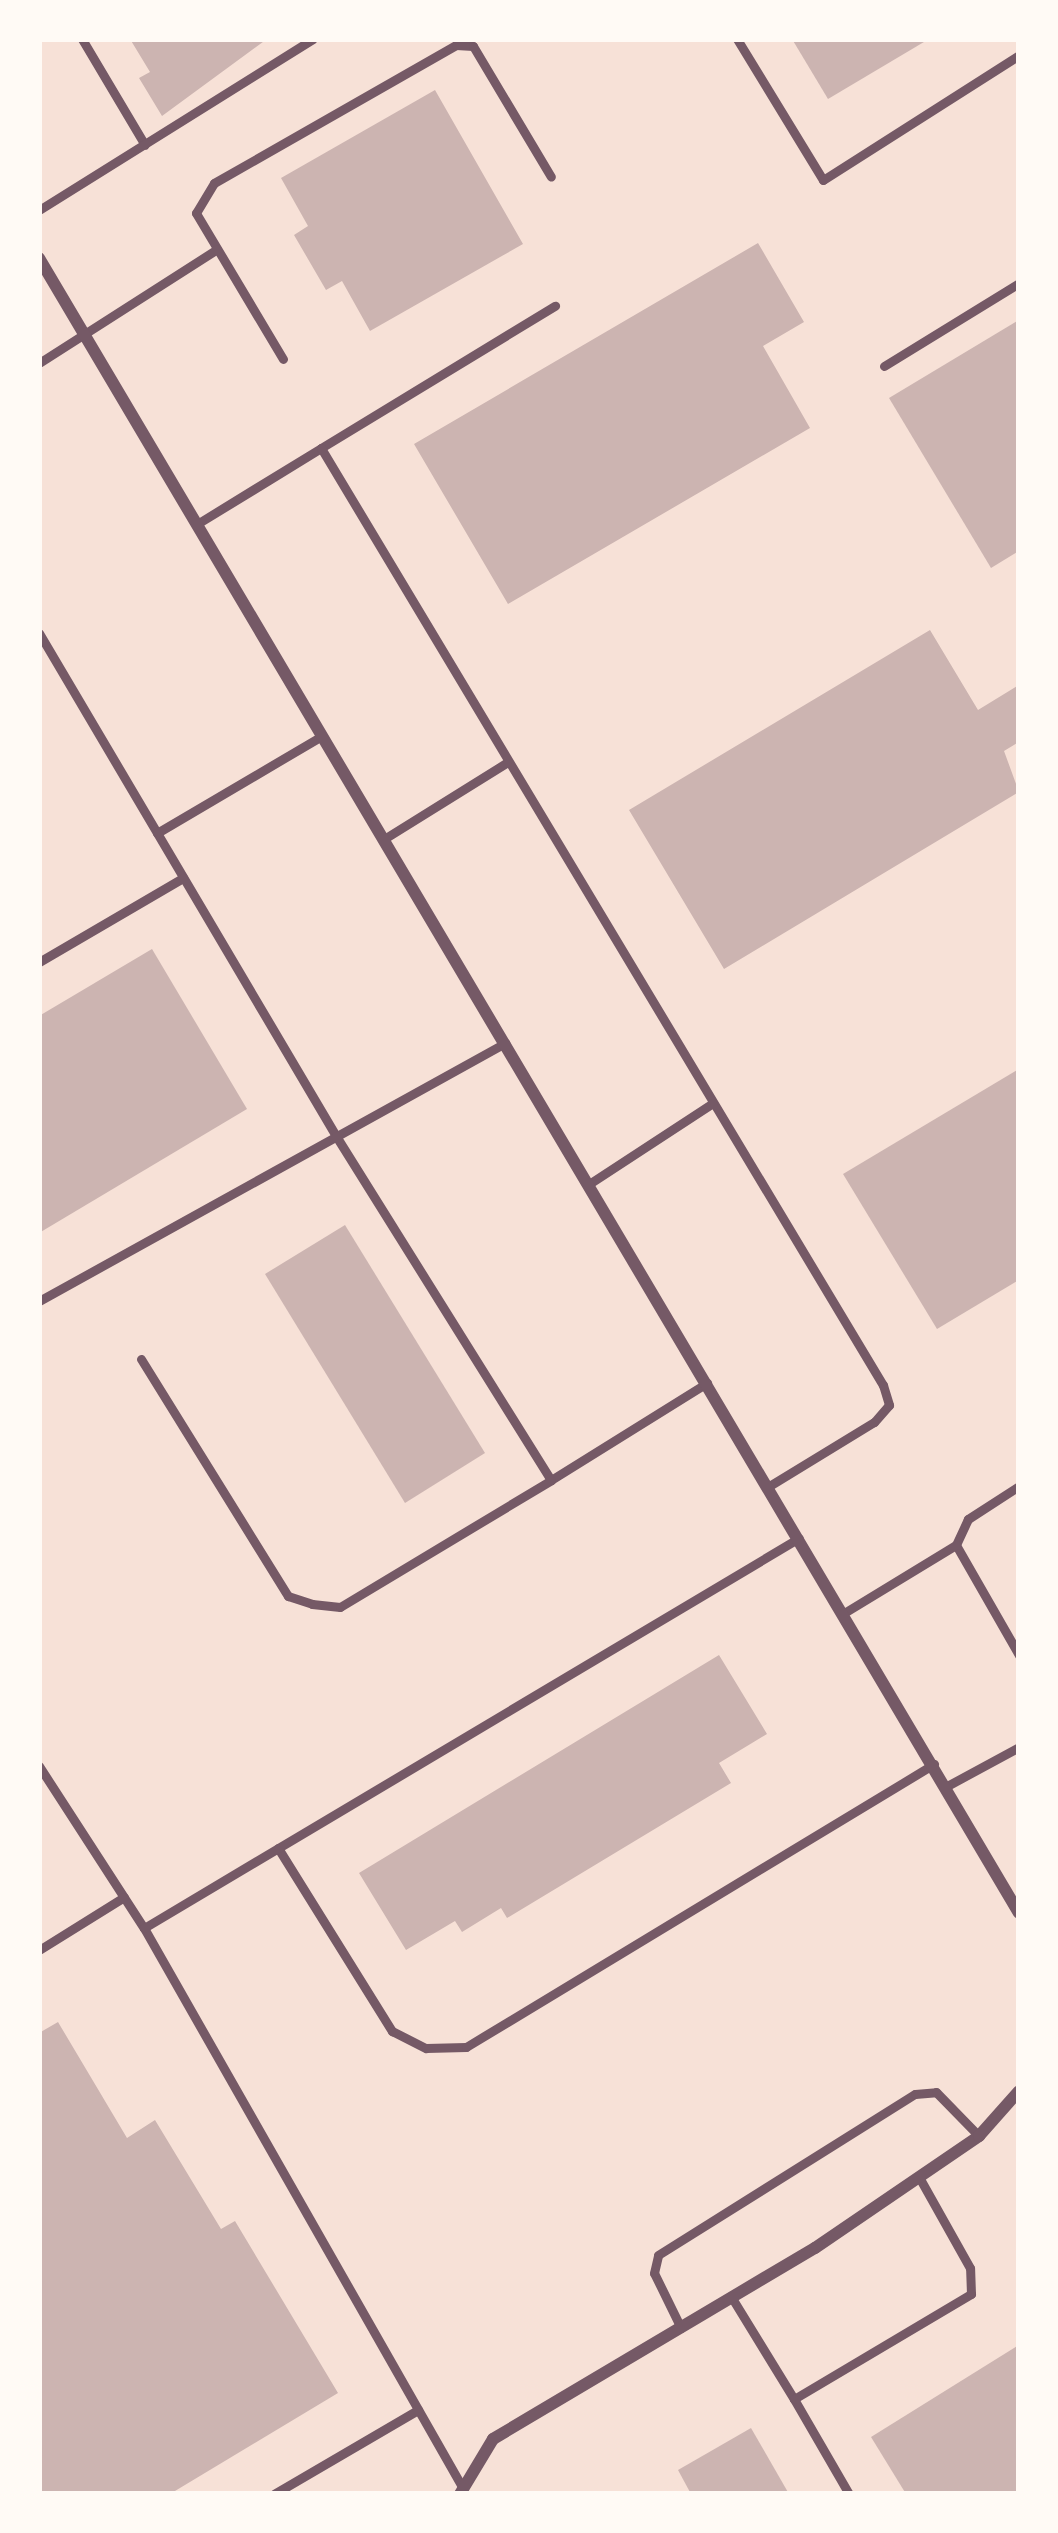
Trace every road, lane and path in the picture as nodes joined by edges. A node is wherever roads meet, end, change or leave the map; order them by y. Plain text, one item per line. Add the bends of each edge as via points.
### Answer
1 (82, 39) edge
2 (313, 39) edge
3 (737, 39) edge
4 (1019, 56) edge
5 (145, 145) junction
6 (550, 177) dead end
7 (39, 210) edge
8 (217, 249) junction
9 (39, 258) edge
10 (1019, 284) edge
11 (555, 306) dead end
12 (84, 334) junction
13 (283, 359) dead end
14 (39, 364) edge
15 (884, 366) dead end
16 (321, 448) junction
17 (197, 524) junction
18 (39, 633) edge
19 (322, 736) junction
20 (506, 763) junction
21 (157, 832) junction
22 (384, 839) junction
23 (183, 878) junction
24 (39, 962) edge
25 (505, 1043) junction
26 (712, 1103) junction
27 (336, 1136) junction
28 (590, 1184) junction
29 (39, 1301) edge
30 (141, 1358) dead end
31 (707, 1383) junction
32 (551, 1480) junction
33 (769, 1486) junction
34 (1019, 1486) edge
35 (800, 1538) junction
36 (956, 1545) junction
37 (844, 1613) junction
38 (1019, 1655) edge
39 (1019, 1747) edge
40 (934, 1764) junction
41 (39, 1766) edge
42 (947, 1786) junction
43 (278, 1849) junction
44 (124, 1897) junction
45 (1019, 1913) edge
46 (144, 1928) junction
47 (39, 1950) edge
48 (1019, 2091) edge
49 (979, 2136) junction
50 (919, 2177) junction
51 (732, 2297) junction
52 (681, 2328) junction
53 (794, 2399) junction
54 (418, 2410) junction
55 (460, 2489) edge
56 (274, 2494) edge
57 (849, 2494) edge

1 - 5 lane
2 - 5 lane
3 - 4 lane via 824,180
5 - 7 lane
6 - 8 lane via 473,46 456,45 214,184 196,213
8 - 12 lane
8 - 13 lane
9 - 12 street
10 - 15 lane
11 - 16 lane
12 - 14 lane
12 - 17 street
16 - 17 lane
16 - 20 lane
17 - 19 street
18 - 21 lane
19 - 21 lane
19 - 22 street
20 - 22 lane
20 - 26 lane
21 - 23 lane
22 - 25 street
23 - 24 lane
23 - 27 lane
25 - 27 lane
25 - 28 street
26 - 28 lane
26 - 33 lane via 889,1405
27 - 29 lane
27 - 32 lane
28 - 31 street
30 - 32 lane via 288,1596 312,1604 340,1606
31 - 32 lane
31 - 33 street
33 - 35 street
34 - 36 lane via 968,1519
35 - 37 street
35 - 43 lane
36 - 37 lane
36 - 38 lane
37 - 40 street
39 - 42 lane
40 - 42 street
40 - 43 lane via 466,2047 426,2048 392,2031
41 - 44 lane
42 - 45 street
43 - 46 lane
44 - 46 lane
44 - 47 lane
46 - 54 lane
48 - 49 street
49 - 50 street
49 - 52 lane via 936,2092 915,2094 658,2255 654,2273
50 - 51 street
50 - 53 lane via 970,2268 970,2294
51 - 52 street
51 - 53 lane
52 - 55 street via 481,2452
53 - 57 lane
54 - 55 lane
54 - 56 lane

